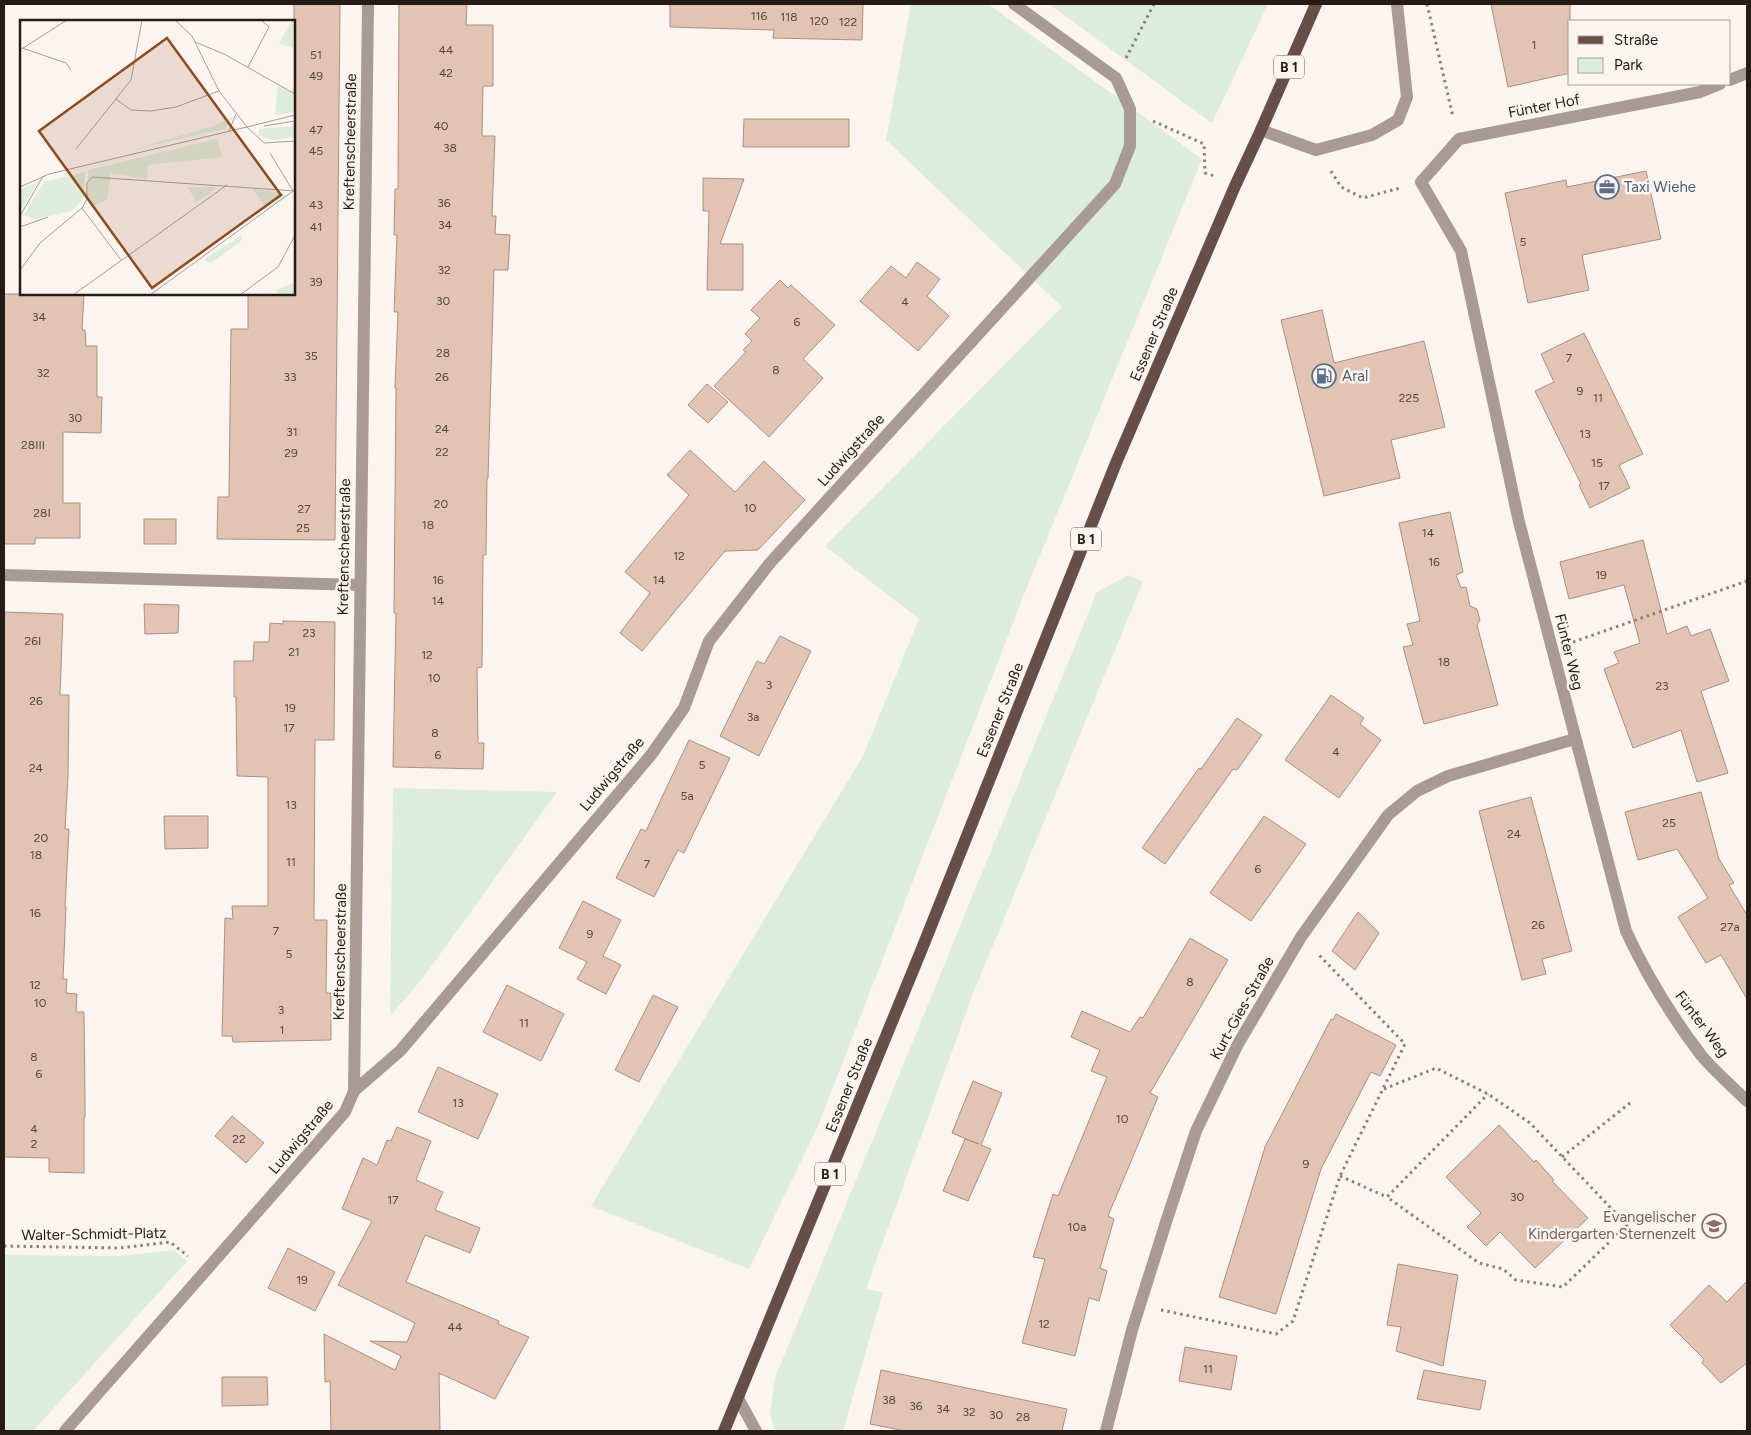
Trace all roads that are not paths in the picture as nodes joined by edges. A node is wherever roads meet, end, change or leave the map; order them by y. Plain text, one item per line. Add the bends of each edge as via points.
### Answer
1 (368, 4) edge
2 (1014, 4) edge
3 (1316, 4) edge
4 (1397, 4) edge
5 (1747, 73) edge
6 (1731, 80) edge
7 (1718, 85) edge
8 (1261, 130) junction
9 (1421, 182) joint
10 (4, 575) edge
11 (360, 585) junction
12 (1574, 739) junction
13 (354, 1091) junction
14 (1747, 1101) edge
15 (738, 1398) junction
16 (65, 1431) edge
17 (724, 1431) edge
18 (756, 1431) edge
19 (1106, 1431) edge

1 - 11 street, Kreftenscheerstraße
2 - 13 street, Ludwigstraße via 1116,78 1130,109 1130,146 1115,184 770,563 709,641 684,708 651,755 400,1051
3 - 8 main road, Essener Straße / B 1
4 - 8 street via 1407,97 1398,120 1372,136 1316,150
5 - 6 street
7 - 9 street, Fünter Hof via 1700,92 1459,140
8 - 15 main road, Essener Straße / B 1 via 1116,463 922,951
9 - 12 street, Fünter Weg via 1461,250 1519,522
10 - 11 street
11 - 13 street, Kreftenscheerstraße
12 - 14 street, Fünter Weg via 1618,906 1637,955 1702,1056
12 - 19 street, Kurt-Gies-Straße via 1448,776 1417,791 1388,815 1302,937 1238,1044 1196,1132 1140,1306
13 - 16 street, Ludwigstraße via 345,1112
15 - 17 main road, Essener Straße / B 1
15 - 18 street

